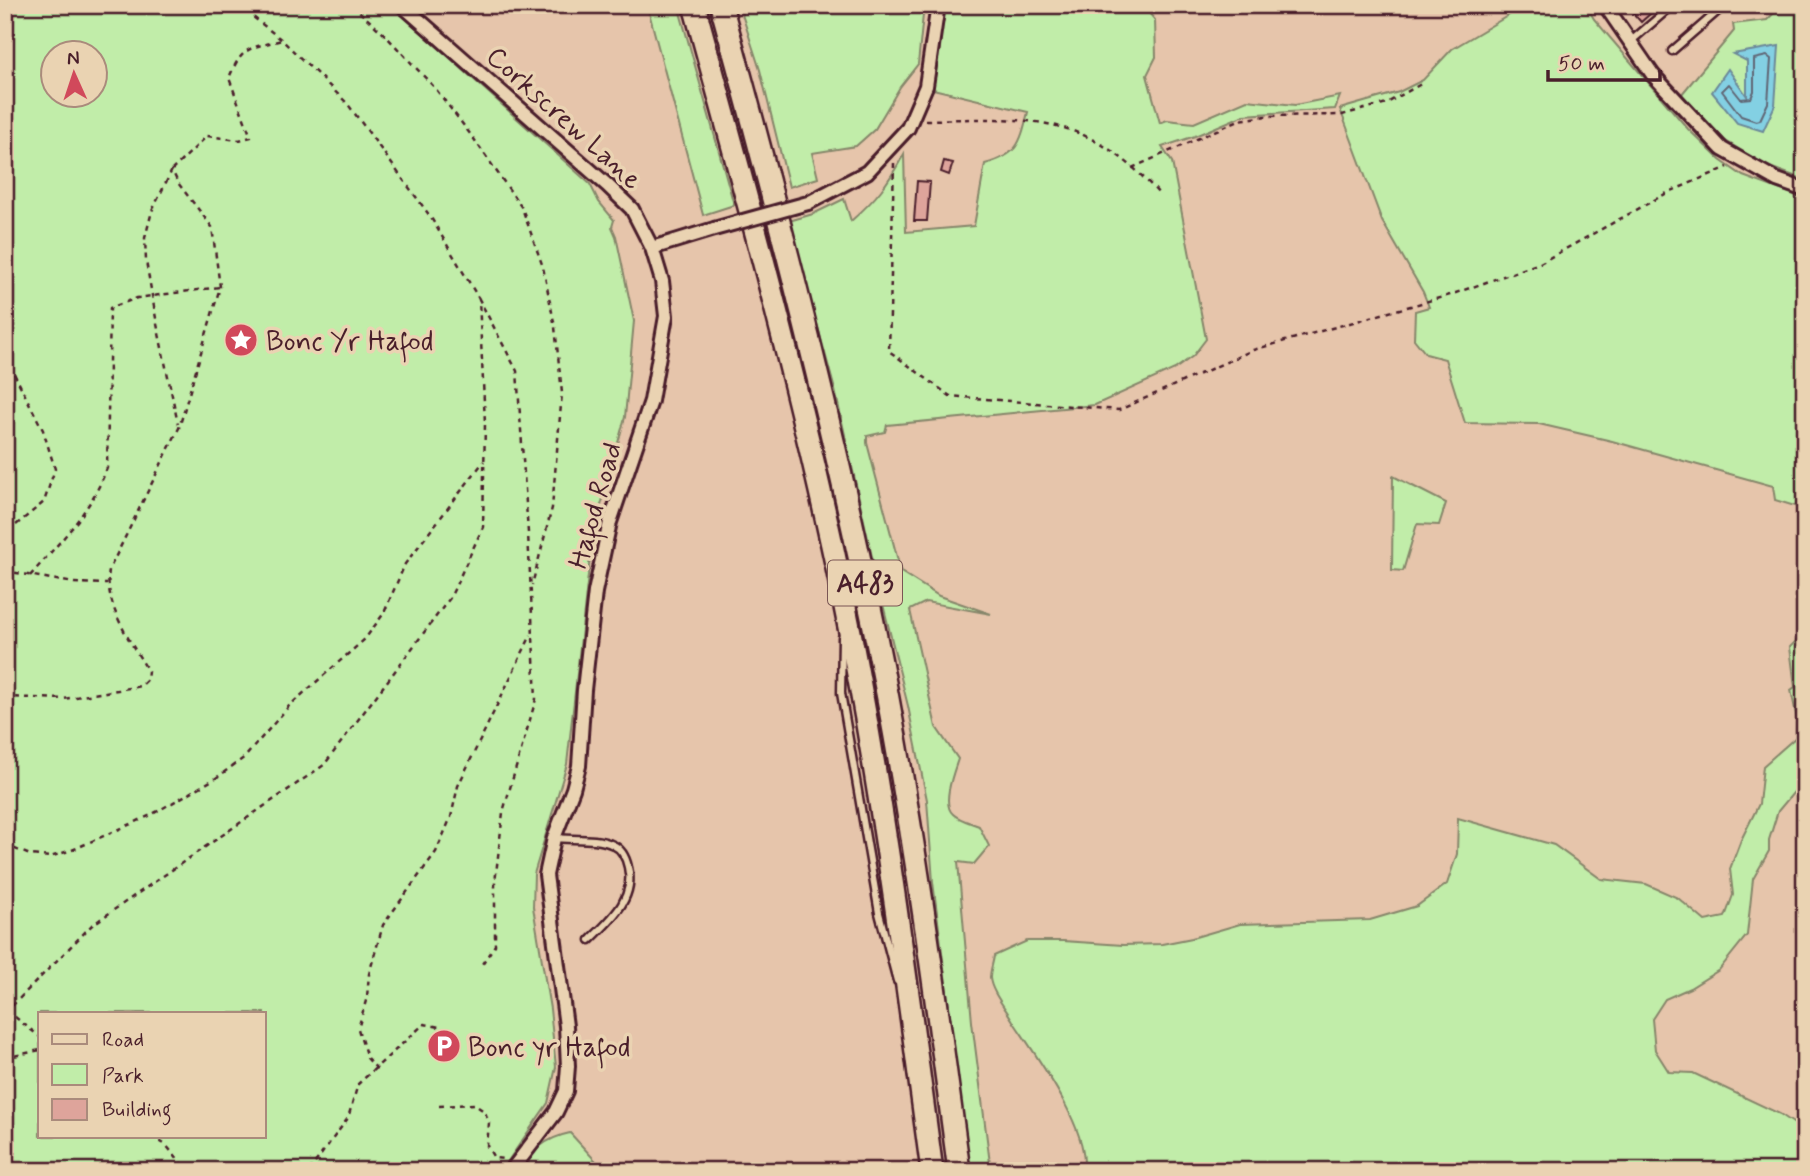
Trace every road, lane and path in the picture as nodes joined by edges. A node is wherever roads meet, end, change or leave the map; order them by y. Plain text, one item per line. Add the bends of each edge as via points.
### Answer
1 (13, 5) edge
2 (238, 5) edge
3 (352, 5) edge
4 (402, 5) edge
5 (694, 5) edge
6 (721, 5) edge
7 (938, 5) edge
8 (1605, 5) edge
9 (1673, 5) edge
10 (1725, 5) edge
11 (5, 36) edge
12 (282, 40) junction
13 (1630, 42) junction
14 (1672, 51) dead end
15 (1421, 84) dead end
16 (911, 120) junction
17 (895, 142) junction
18 (1743, 161) junction
19 (1132, 168) junction
20 (172, 170) junction
21 (1805, 190) edge
22 (1160, 195) dead end
23 (652, 248) junction
24 (220, 288) junction
25 (153, 296) junction
26 (478, 299) junction
27 (5, 356) edge
28 (179, 428) junction
29 (484, 461) junction
30 (5, 534) edge
31 (5, 571) edge
32 (30, 576) junction
33 (107, 584) junction
34 (531, 589) junction
35 (533, 632) junction
36 (5, 696) edge
37 (554, 838) junction
38 (5, 845) edge
39 (590, 940) dead end
40 (482, 964) dead end
41 (5, 1015) edge
42 (440, 1027) dead end
43 (38, 1035) edge
44 (38, 1050) edge
45 (5, 1058) edge
46 (377, 1069) junction
47 (439, 1106) dead end
48 (154, 1138) edge
49 (514, 1166) edge
50 (187, 1171) edge
51 (309, 1171) edge
52 (932, 1171) edge
53 (960, 1171) edge

1 - 11 path via 14,17
2 - 12 path
3 - 34 path via 435,88 474,139 522,208 543,267 562,393 552,508
4 - 23 street, Corkscrew Lane via 632,209
5 - 52 highway, A483 via 761,251 843,597 881,800
6 - 53 highway, A483 via 821,385 874,628 919,872
7 - 16 street via 926,86
8 - 13 street
9 - 13 lane
10 - 14 lane
12 - 20 path via 240,55 229,78 251,137 207,136
12 - 26 path via 347,103 430,216
13 - 18 street via 1653,75 1722,149
15 - 19 path via 1387,103 1342,115 1239,120
16 - 17 street
16 - 19 path via 1011,118 1060,125 1097,141
17 - 18 path via 888,351 950,396 1119,410 1252,350 1450,295 1540,264 1667,193
17 - 23 street, bridge via 867,172 808,203
18 - 21 street
19 - 22 path
20 - 24 path via 212,227
20 - 25 path via 145,238
23 - 37 street, Hafod Road via 666,316 660,357 651,401 610,522 595,592 579,766
24 - 25 path
24 - 28 path
25 - 28 path
25 - 32 path via 110,308 107,468 76,526
26 - 29 path
26 - 34 path via 517,371
27 - 30 path via 43,430 55,469 44,502
28 - 33 path via 109,570
29 - 38 path via 405,564 384,613 365,639 289,706 245,757 149,816 72,850 50,857 30,856
29 - 41 path via 483,527 450,598 324,765 92,925
31 - 32 path
32 - 33 path
33 - 36 path via 116,613 148,671 147,680 141,686 64,699
34 - 35 path
35 - 40 path via 536,699 503,812 495,883 495,945
35 - 46 path via 458,786 436,852 383,925 358,1029 367,1058
37 - 39 lane via 612,844 625,857 627,893 619,911
37 - 49 street, Hafod Road via 546,876 566,1027 566,1091 556,1112
41 - 43 path via 15,1017
42 - 46 path via 424,1024
44 - 45 path
46 - 51 path via 358,1084 348,1118
47 - 49 path via 474,1104 485,1112 487,1146 494,1158 505,1159 510,1153
48 - 50 path

